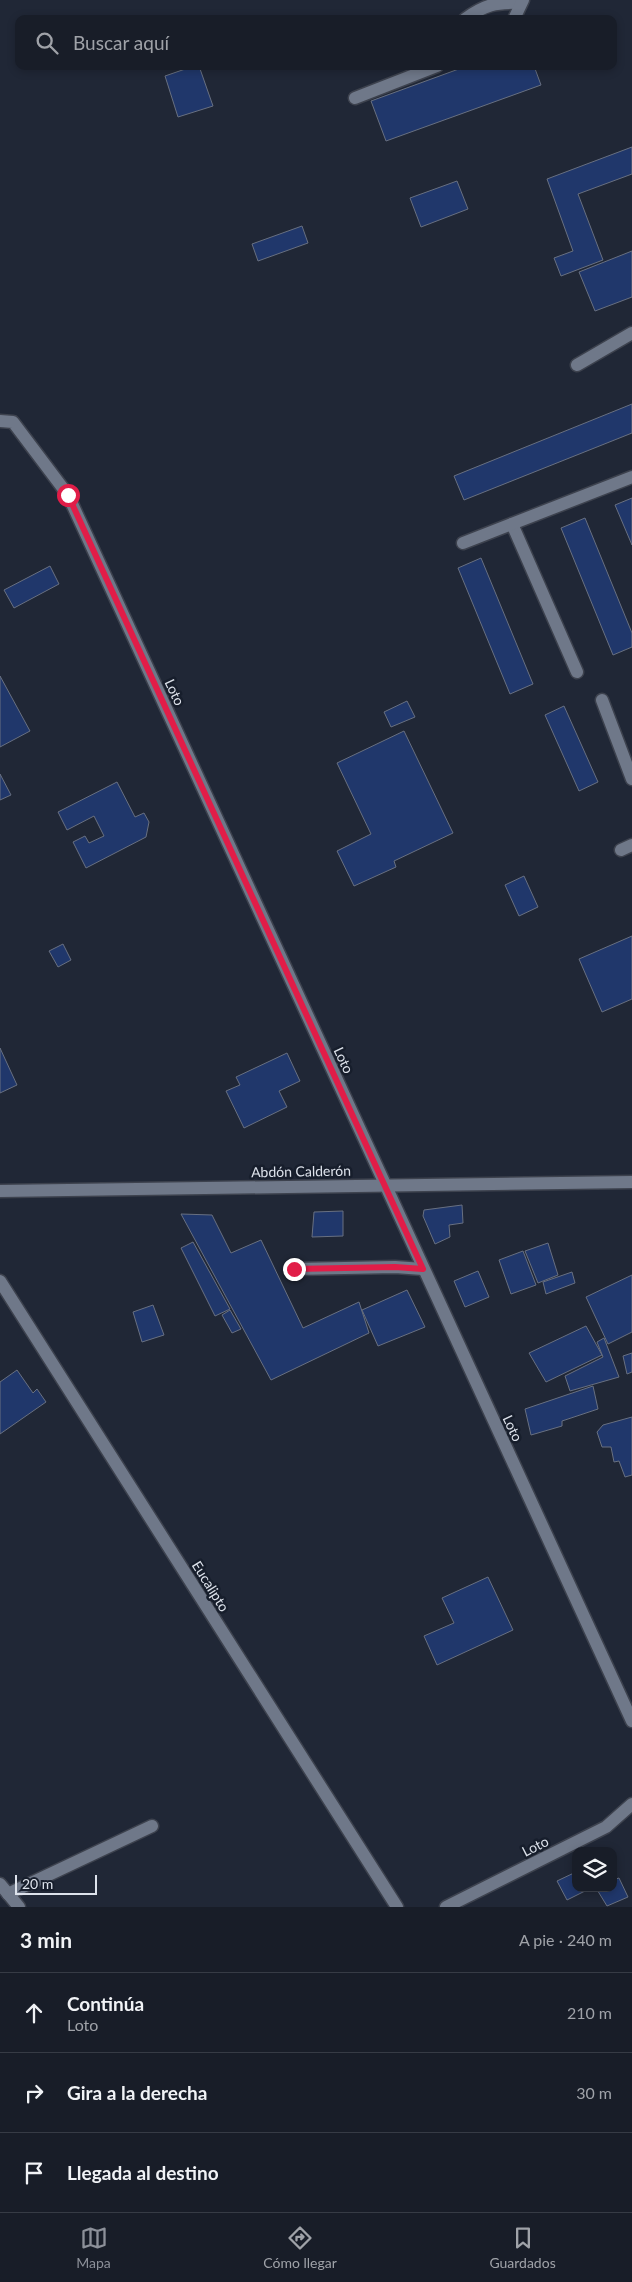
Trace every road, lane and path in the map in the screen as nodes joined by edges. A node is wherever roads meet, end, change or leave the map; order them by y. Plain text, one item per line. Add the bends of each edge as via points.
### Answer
1 (522, 2) edge
2 (470, 15) edge
3 (516, 15) edge
4 (426, 70) edge
5 (355, 98) dead end
6 (632, 333) edge
7 (577, 364) dead end
8 (6, 421) edge
9 (632, 477) edge
10 (512, 524) junction
11 (463, 543) dead end
12 (576, 672) dead end
13 (602, 700) dead end
14 (632, 779) edge
15 (632, 1182) edge
16 (385, 1184) junction
17 (0, 1191) edge
18 (294, 1269) dead end
19 (423, 1269) junction
20 (0, 1281) edge
21 (632, 1721) edge
22 (632, 1804) edge
23 (152, 1826) dead end
24 (4, 1889) edge
25 (19, 1907) edge
26 (397, 1907) edge
27 (446, 1907) edge

1 - 2 street via 500,2
1 - 3 street
4 - 5 street
6 - 7 street
8 - 16 street, Loto via 68,495
9 - 10 street
10 - 11 street
10 - 12 street
13 - 14 street
15 - 16 street, Abdón Calderón
16 - 17 street, Abdón Calderón
16 - 19 street, Loto
18 - 19 street
19 - 21 street, Loto
20 - 26 street, Eucalipto
22 - 27 street, Loto via 606,1827
23 - 24 street
24 - 25 street

